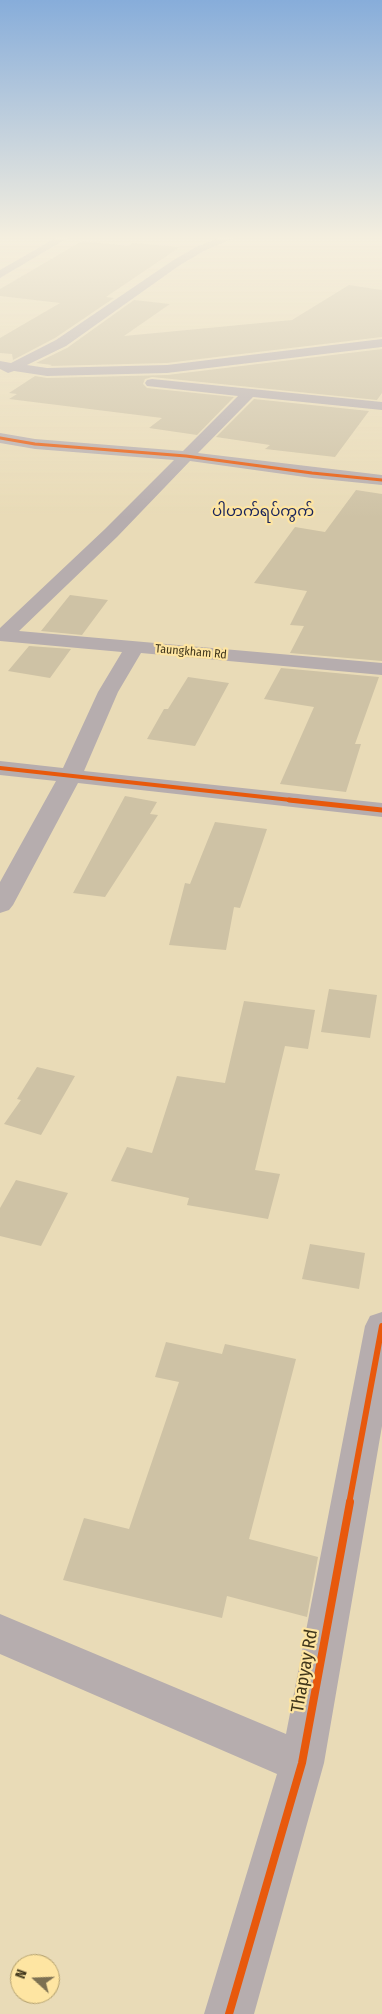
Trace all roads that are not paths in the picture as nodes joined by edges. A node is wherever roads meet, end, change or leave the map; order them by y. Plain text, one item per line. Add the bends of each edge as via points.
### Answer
1 (80, 330) edge
2 (382, 343) edge
3 (4, 369) edge
4 (47, 372) junction
5 (250, 392) junction
6 (382, 406) edge
7 (0, 438) edge
8 (186, 456) junction
9 (382, 480) edge
10 (2, 635) edge
11 (135, 647) junction
12 (382, 669) edge
13 (0, 768) edge
14 (71, 775) junction
15 (382, 810) edge
16 (0, 905) edge
17 (382, 1326) edge
18 (0, 1634) edge
19 (302, 1763) junction
20 (228, 2014) edge

1 - 3 street via 61,343
2 - 4 street via 167,369
3 - 4 street
4 - 5 street
5 - 6 street
5 - 8 street
7 - 8 street via 35,444
8 - 9 street via 312,474
8 - 10 street via 111,533
10 - 11 street, Taungkham Rd
11 - 12 street, Taungkham Rd
11 - 14 street via 108,692
13 - 14 street
14 - 15 street
14 - 16 street
17 - 19 street, Thapyay Rd
18 - 19 street
19 - 20 street, Thapyay Rd

